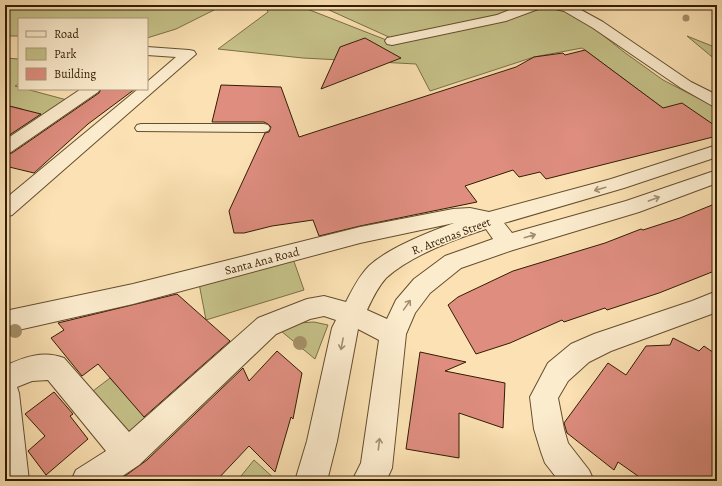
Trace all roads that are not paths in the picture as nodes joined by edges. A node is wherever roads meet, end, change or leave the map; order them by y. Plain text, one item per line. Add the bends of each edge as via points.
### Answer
1 (537, 5) edge
2 (564, 6) edge
3 (392, 41) dead end
4 (148, 51) edge
5 (148, 89) edge
6 (91, 90) edge
7 (147, 90) edge
8 (717, 102) edge
9 (141, 128) dead end
10 (264, 128) dead end
11 (5, 148) edge
12 (717, 151) edge
13 (717, 176) edge
14 (5, 210) edge
15 (491, 220) junction
16 (507, 243) junction
17 (711, 310) edge
18 (351, 314) junction
19 (5, 322) edge
20 (393, 334) junction
21 (5, 379) edge
22 (5, 394) edge
23 (128, 454) junction
24 (13, 481) edge
25 (87, 481) edge
26 (311, 481) edge
27 (368, 481) edge
28 (578, 481) edge

1 - 3 street via 500,18
2 - 8 street via 598,25 686,85
4 - 5 street via 189,54
6 - 11 street
7 - 14 street
9 - 10 lane
12 -> 15 street, R. Arcenas Street via 603,188
16 -> 13 street via 632,207
15 - 16 street
15 - 18 street, R. Arcenas Street via 438,238 410,251 378,272
15 - 19 street, Santa Ana Road via 470,215 453,216 367,234 140,292
20 -> 16 street via 404,307 422,286 453,262
17 - 28 street via 603,342 580,353 558,372 544,397 549,429 556,452
18 - 20 street
18 - 23 street via 324,306 267,326
18 -> 26 street, R. Arcenas Street via 345,328 322,441
27 -> 20 street via 376,468
21 - 23 street via 30,368 54,367
22 - 24 street
23 - 25 street

